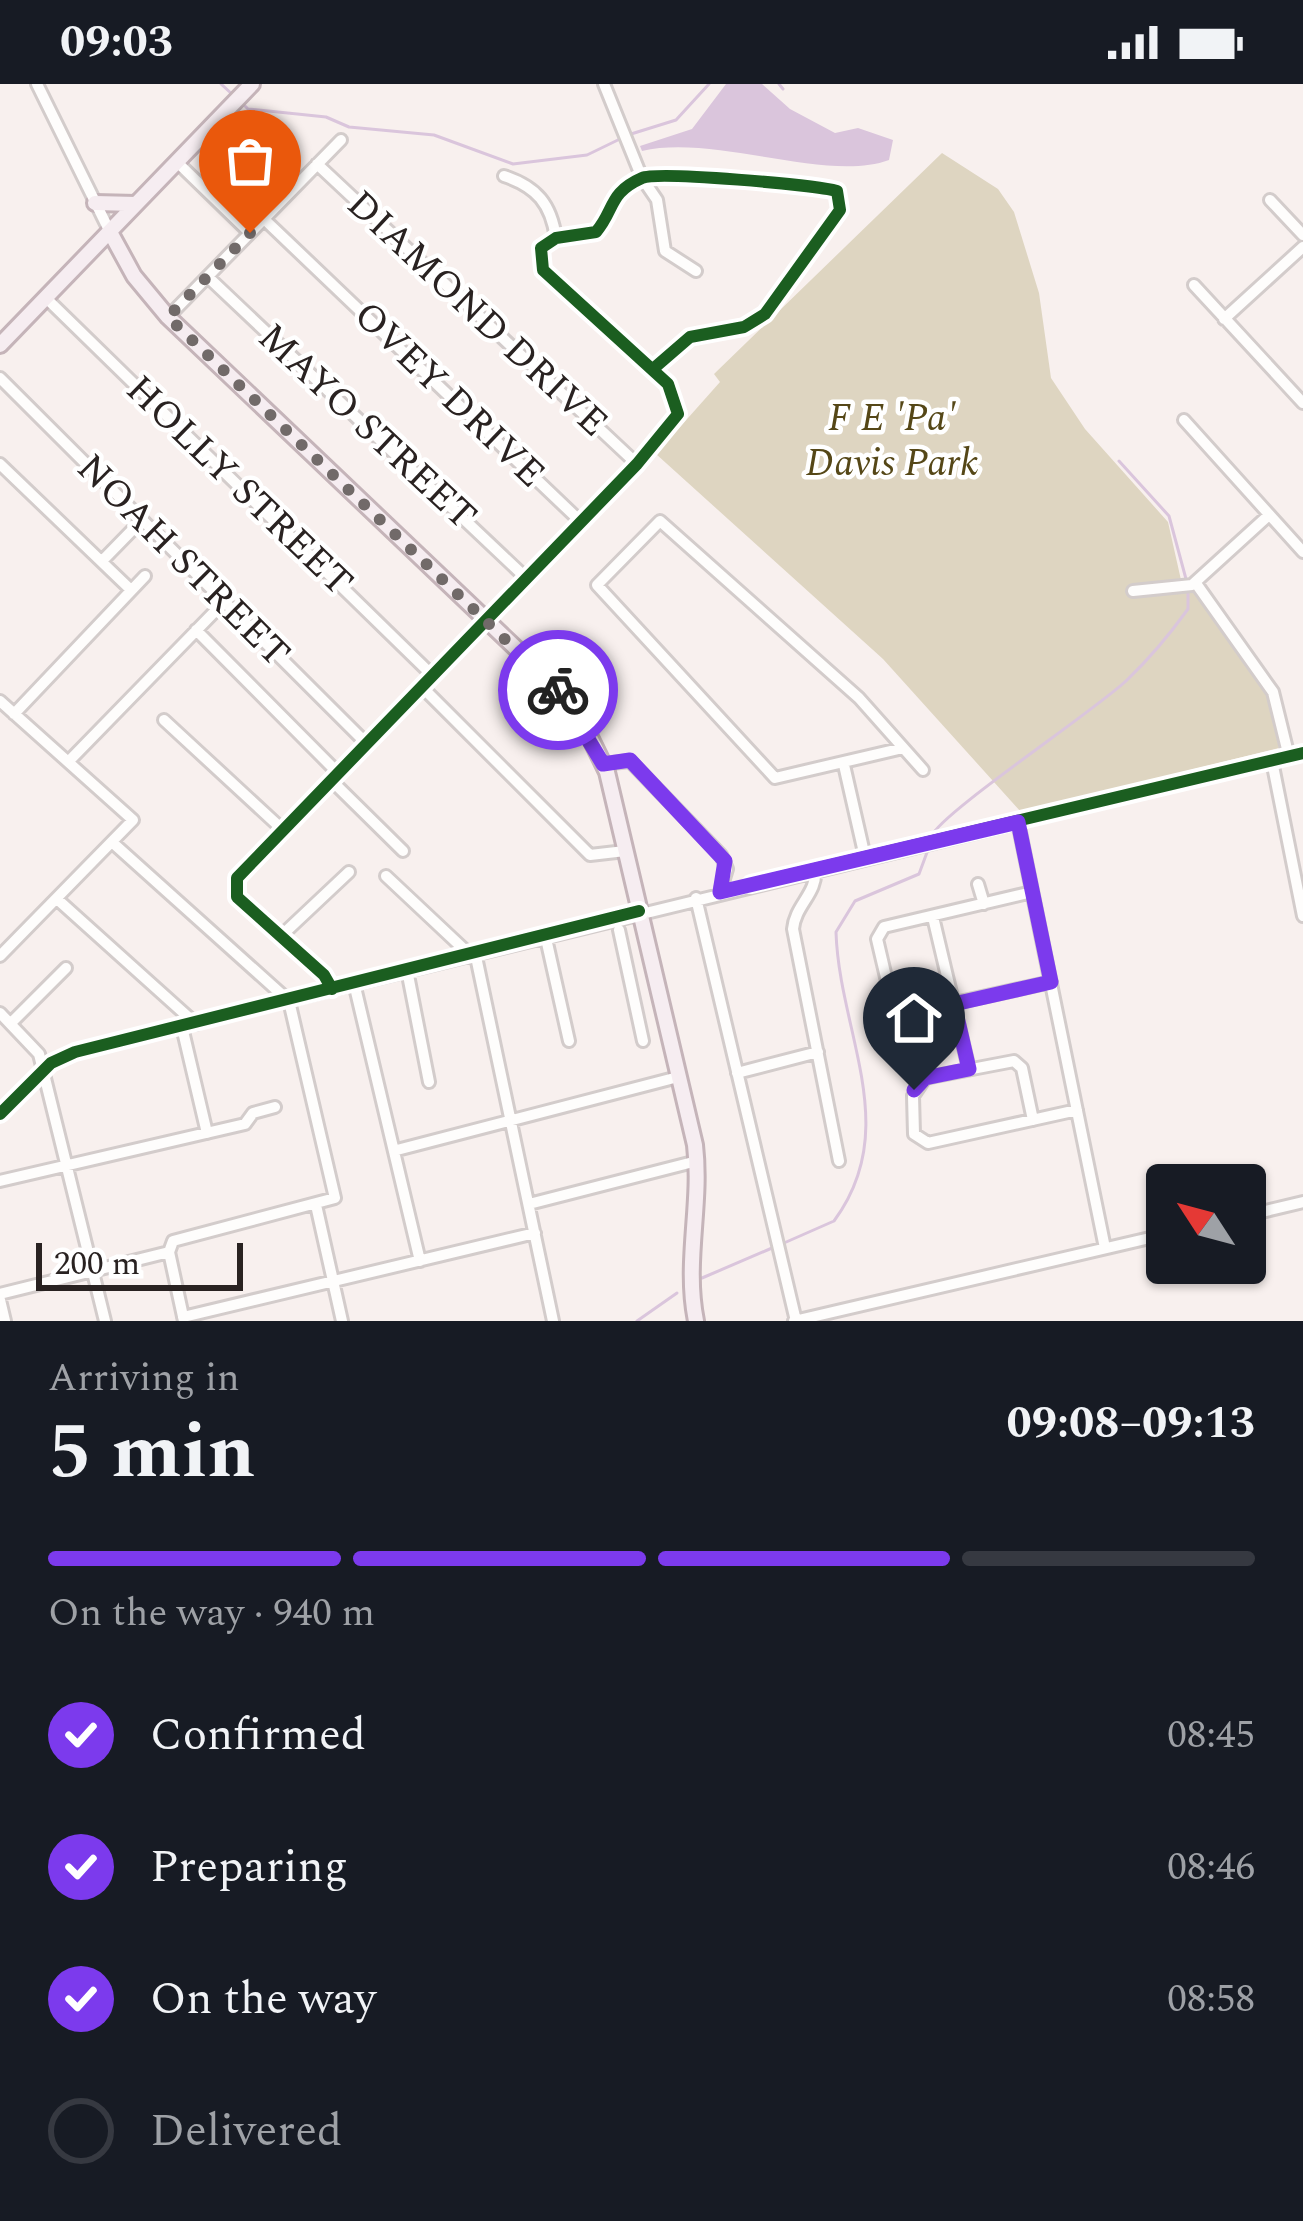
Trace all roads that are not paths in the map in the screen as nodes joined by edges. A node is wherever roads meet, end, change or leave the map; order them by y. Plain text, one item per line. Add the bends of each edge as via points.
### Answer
1 (37, 84) edge
2 (604, 84) edge
3 (242, 94) edge
4 (341, 140) dead end
5 (177, 163) junction
6 (317, 164) junction
7 (504, 176) dead end
8 (642, 178) junction
9 (1270, 200) dead end
10 (95, 203) junction
11 (136, 204) junction
12 (264, 219) junction
13 (110, 232) junction
14 (250, 233) junction
15 (1303, 235) edge
16 (556, 238) junction
17 (1303, 247) edge
18 (87, 256) junction
19 (127, 264) junction
20 (696, 271) dead end
21 (208, 278) junction
22 (1194, 285) dead end
23 (46, 298) junction
24 (168, 317) junction
25 (1223, 319) junction
26 (0, 344) edge
27 (652, 369) junction
28 (0, 377) edge
29 (1303, 403) edge
30 (1184, 420) dead end
31 (0, 464) edge
32 (637, 464) junction
33 (1269, 515) junction
34 (142, 520) junction
35 (580, 522) junction
36 (1303, 552) edge
37 (102, 562) junction
38 (145, 576) dead end
39 (526, 578) junction
40 (1190, 585) junction
41 (131, 590) junction
42 (1133, 591) dead end
43 (224, 602) junction
44 (485, 621) junction
45 (196, 630) junction
46 (431, 675) junction
47 (422, 686) junction
48 (8, 708) edge
49 (164, 720) dead end
50 (0, 721) edge
51 (366, 743) junction
52 (903, 748) junction
53 (1303, 753) edge
54 (1289, 757) junction
55 (69, 761) junction
56 (1271, 761) junction
57 (603, 764) junction
58 (844, 765) junction
59 (923, 770) dead end
60 (334, 776) junction
61 (1018, 822) junction
62 (283, 830) junction
63 (113, 843) junction
64 (403, 850) dead end
65 (626, 851) junction
66 (865, 857) junction
67 (814, 869) junction
68 (349, 872) dead end
69 (386, 876) dead end
70 (978, 884) dead end
71 (720, 892) junction
72 (1032, 892) junction
73 (696, 898) junction
74 (57, 899) junction
75 (984, 904) junction
76 (639, 911) junction
77 (933, 916) junction
78 (1303, 916) edge
79 (620, 929) dead end
80 (545, 934) junction
81 (280, 937) junction
82 (472, 953) junction
83 (0, 956) edge
84 (66, 968) dead end
85 (652, 968) junction
86 (407, 970) junction
87 (628, 973) junction
88 (1051, 982) junction
89 (354, 983) junction
90 (332, 989) junction
91 (289, 1001) junction
92 (954, 1004) junction
93 (0, 1013) edge
94 (10, 1023) junction
95 (196, 1024) junction
96 (182, 1027) junction
97 (643, 1040) dead end
98 (569, 1041) dead end
99 (818, 1052) junction
100 (44, 1069) junction
101 (969, 1069) junction
102 (736, 1073) junction
103 (678, 1077) junction
104 (429, 1082) dead end
105 (275, 1107) dead end
106 (1077, 1110) junction
107 (0, 1114) edge
108 (511, 1120) junction
109 (1033, 1120) junction
110 (208, 1133) junction
111 (397, 1150) junction
112 (697, 1161) junction
113 (839, 1161) dead end
114 (68, 1166) junction
115 (0, 1181) edge
116 (1303, 1202) edge
117 (529, 1204) junction
118 (316, 1205) junction
119 (1266, 1211) edge
120 (535, 1233) junction
121 (1146, 1239) edge
122 (1105, 1248) junction
123 (169, 1252) junction
124 (421, 1261) junction
125 (93, 1272) junction
126 (333, 1282) junction
127 (0, 1297) edge
128 (184, 1319) edge
129 (5, 1321) edge
130 (105, 1321) edge
131 (342, 1321) edge
132 (553, 1321) edge
133 (696, 1321) edge
134 (795, 1321) edge

1 - 10 street
2 - 8 street
3 - 5 main road
4 - 6 street
5 - 11 main road
5 - 14 street
6 - 12 street
6 - 32 street, DIAMOND DRIVE
7 - 16 street via 542,198
8 - 16 street via 610,200 598,230
8 - 20 street via 657,200 668,256
8 - 27 street via 685,174 833,189 842,200 765,314 690,338
9 - 15 street
10 - 11 main road
10 - 13 street
11 - 13 main road
12 - 14 street
12 - 35 street, OVEY DRIVE
13 - 18 main road
13 - 19 main road
14 - 21 street
16 - 27 street via 539,253 544,270
17 - 25 street
18 - 19 main road
18 - 23 main road
19 - 24 main road
21 - 24 street
21 - 39 street, MAYO STREET
22 - 25 street
23 - 26 main road
23 - 46 street, HOLLY STREET
24 - 44 main road
25 - 29 street
27 - 32 street via 677,400 672,427
28 - 34 street, NOAH STREET
30 - 33 street
31 - 37 street
32 - 35 street
33 - 36 street
33 - 40 street
34 - 37 street
34 - 43 street, NOAH STREET
35 - 39 street
37 - 41 street
38 - 41 street
39 - 44 street
40 - 42 street
40 - 54 street via 1273,692
41 - 48 street
43 - 45 street
43 - 51 street, NOAH STREET
44 - 46 street
44 - 57 main road via 560,692
45 - 55 street
45 - 60 street
46 - 47 street
47 - 51 street
47 - 65 street via 590,855
48 - 50 street
48 - 55 street
49 - 62 street
51 - 60 street
52 - 58 street
52 - 58 street via 859,698 660,521 597,585 771,776
52 - 59 street
53 - 54 street
54 - 56 street
55 - 63 street via 132,818
56 - 61 street
56 - 78 street
57 - 65 main road
57 - 71 street via 630,760 721,856 727,869
58 - 66 street
60 - 62 street
60 - 64 street
61 - 66 street
61 - 72 street
62 - 81 street via 233,887
63 - 74 street
63 - 91 street
65 - 76 main road
66 - 67 street
67 - 71 street
67 - 99 street via 793,926
68 - 81 street
69 - 82 street
70 - 75 street
71 - 73 street
72 - 75 street
72 - 88 street
73 - 76 street
73 - 102 street
74 - 83 street
74 - 95 street
75 - 77 street
76 - 80 street
76 - 85 main road
77 - 92 street
77 - 92 street via 878,932 893,1007 904,1015
79 - 87 street
80 - 82 street
80 - 98 street
81 - 90 street
82 - 86 street
82 - 108 street
84 - 94 street
85 - 87 street
85 - 103 main road
86 - 89 street
86 - 104 street
87 - 97 street
88 - 92 street
88 - 106 street
89 - 90 street
89 - 111 street via 376,1093
90 - 91 street
91 - 95 street
91 - 118 street via 333,1201
92 - 101 street
93 - 94 street
94 - 100 street
95 - 96 street
96 - 100 street via 75,1052
96 - 110 street
99 - 102 street
99 - 113 street
100 - 107 street
100 - 114 street
101 - 109 street via 1017,1062
101 - 109 street via 916,1085 913,1129 920,1141
102 - 134 street
103 - 108 street
103 - 112 main road
105 - 110 street
106 - 109 street
106 - 122 street
108 - 111 street
108 - 117 street
110 - 114 street
111 - 124 street
112 - 117 street
112 - 133 main road via 689,1272
114 - 115 street
114 - 125 street
116 - 119 street
117 - 120 street
118 - 123 street via 179,1240
118 - 126 street
120 - 124 street
120 - 132 street
121 - 122 street
122 - 134 street
123 - 125 street
123 - 128 street
124 - 126 street
125 - 127 street
125 - 130 street
126 - 128 street
126 - 131 street
127 - 129 street

